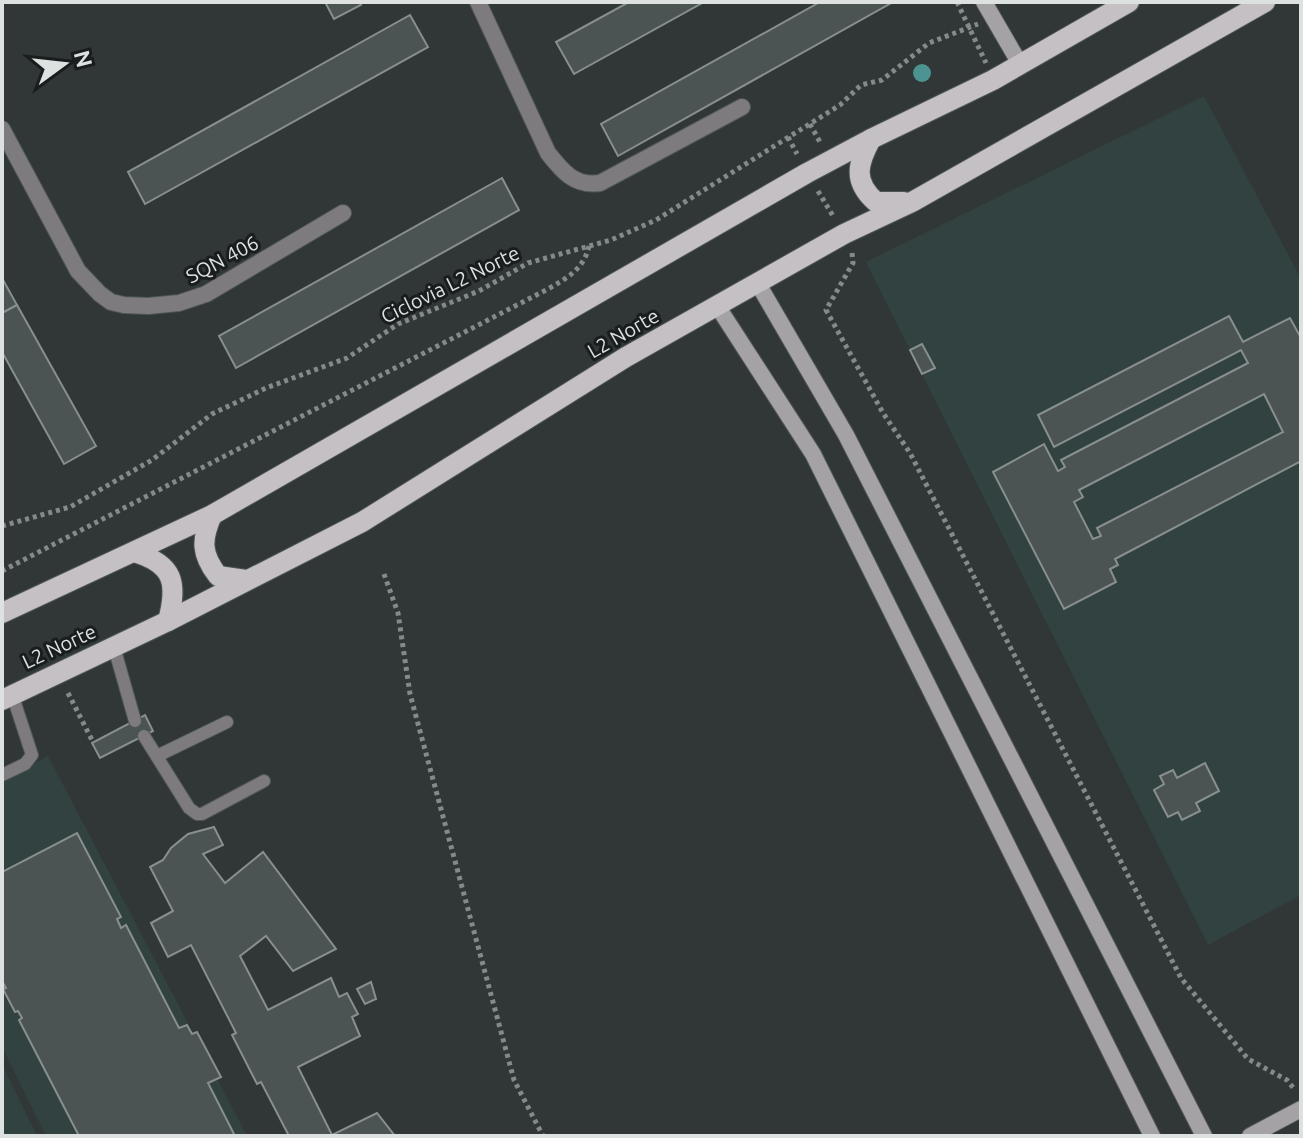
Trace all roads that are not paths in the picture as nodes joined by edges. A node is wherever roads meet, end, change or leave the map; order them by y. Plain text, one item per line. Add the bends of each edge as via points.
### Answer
1 (480, 2) edge
2 (984, 2) edge
3 (1129, 2) edge
4 (1265, 2) edge
5 (1020, 64) junction
6 (742, 107) dead end
7 (5, 135) edge
8 (871, 139) junction
9 (912, 202) junction
10 (343, 213) dead end
11 (757, 282) junction
12 (718, 307) junction
13 (212, 515) junction
14 (134, 552) junction
15 (247, 580) junction
16 (2, 613) edge
17 (168, 621) junction
18 (114, 647) junction
19 (7, 697) edge
20 (135, 721) dead end
21 (227, 722) dead end
22 (144, 736) dead end
23 (157, 756) junction
24 (2, 775) edge
25 (264, 781) dead end
26 (1301, 1109) edge
27 (1152, 1136) edge
28 (1204, 1136) edge
29 (1250, 1136) edge

1 - 6 street via 548,153 579,182 600,183
2 - 5 street
3 - 5 main road
4 - 9 main road, L2 Norte
5 - 8 main road
7 - 10 street, SQN 406 via 78,271 111,302 170,304 206,294
8 - 9 main road via 858,169 866,191 881,204
8 - 13 main road
9 - 11 main road, L2 Norte
11 - 12 main road, L2 Norte
11 - 28 street via 846,435
12 - 15 main road, L2 Norte via 626,357 362,522
12 - 27 street via 813,454
13 - 14 main road
13 - 15 main road via 203,536 211,567 218,576
14 - 16 main road
14 - 17 main road via 153,558 173,581
15 - 17 main road, L2 Norte
17 - 18 main road, L2 Norte
18 - 19 main road, L2 Norte
18 - 20 lane
19 - 24 lane via 32,755
21 - 23 lane
22 - 23 lane
23 - 25 lane via 197,814
26 - 29 street

